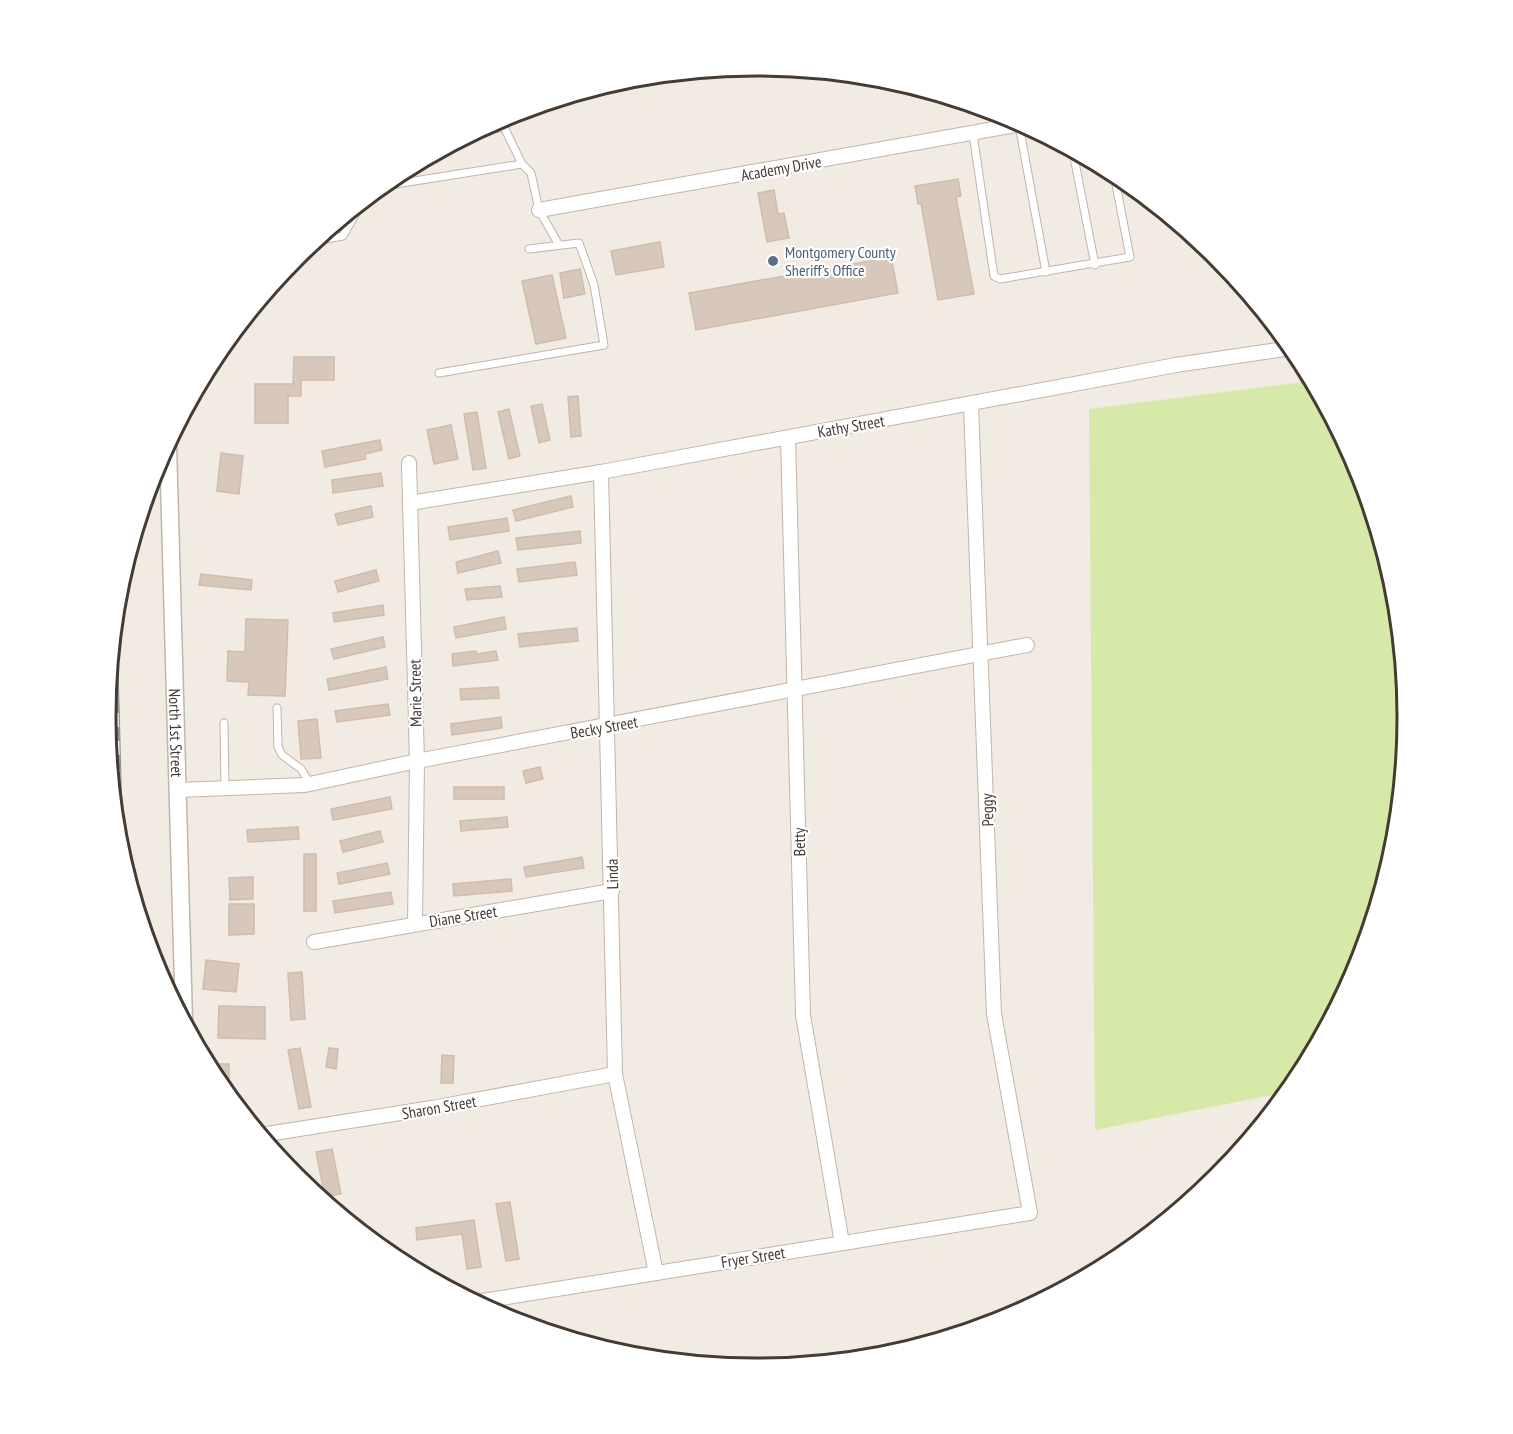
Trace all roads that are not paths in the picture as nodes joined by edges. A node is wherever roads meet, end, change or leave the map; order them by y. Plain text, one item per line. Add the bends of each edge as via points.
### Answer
1 (1006, 127) edge
2 (506, 128) edge
3 (973, 134) junction
4 (1022, 134) edge
5 (1075, 161) edge
6 (522, 164) junction
7 (405, 181) edge
8 (1117, 187) edge
9 (539, 210) junction
10 (352, 221) edge
11 (331, 238) edge
12 (559, 245) junction
13 (529, 249) dead end
14 (1095, 265) junction
15 (1046, 272) junction
16 (1281, 349) edge
17 (439, 373) dead end
18 (971, 405) junction
19 (788, 438) junction
20 (409, 463) dead end
21 (169, 464) edge
22 (601, 472) junction
23 (410, 503) junction
24 (1028, 645) dead end
25 (982, 652) junction
26 (796, 691) junction
27 (277, 708) dead end
28 (224, 723) dead end
29 (609, 727) junction
30 (417, 761) junction
31 (310, 784) junction
32 (225, 788) junction
33 (178, 790) junction
34 (612, 891) junction
35 (415, 924) junction
36 (314, 942) dead end
37 (184, 1003) edge
38 (615, 1074) junction
39 (270, 1134) edge
40 (1030, 1213) joint
41 (842, 1243) junction
42 (656, 1273) junction
43 (491, 1300) edge

1 - 3 street, Academy Drive
2 - 6 lane
3 - 9 street, Academy Drive
3 - 15 lane via 994,276 1000,279
4 - 15 lane
5 - 14 lane
6 - 7 lane
6 - 9 lane via 531,172
8 - 14 lane via 1130,257
9 - 12 lane
10 - 11 lane via 344,236
12 - 13 lane
12 - 17 lane via 579,243 594,285 604,345
14 - 15 lane
16 - 18 street, Kathy Street via 1176,365
18 - 19 street, Kathy Street
18 - 25 street, Peggy
19 - 22 street, Kathy Street
19 - 26 street, Betty
20 - 23 street, Marie Street
21 - 33 street, North 1st Street
22 - 23 street, Kathy Street
22 - 29 street, Linda
23 - 30 street, Marie Street
24 - 25 street, Becky Street
25 - 26 street, Becky Street
25 - 40 street, Peggy via 994,1014
26 - 29 street, Becky Street
26 - 41 street, Betty via 803,1014
27 - 31 lane via 278,747 301,769
28 - 32 lane
29 - 30 street, Becky Street
29 - 34 street, Linda
30 - 31 street, Becky Street
30 - 35 street, Marie Street
31 - 32 street, Becky Street
32 - 33 street, Becky Street
33 - 37 street, North 1st Street
34 - 35 street, Diane Street
34 - 38 street, Linda
35 - 36 street, Diane Street
38 - 39 street, Sharon Street
38 - 42 street, Linda
40 - 41 street, Fryer Street
41 - 42 street, Fryer Street
42 - 43 street, Fryer Street

